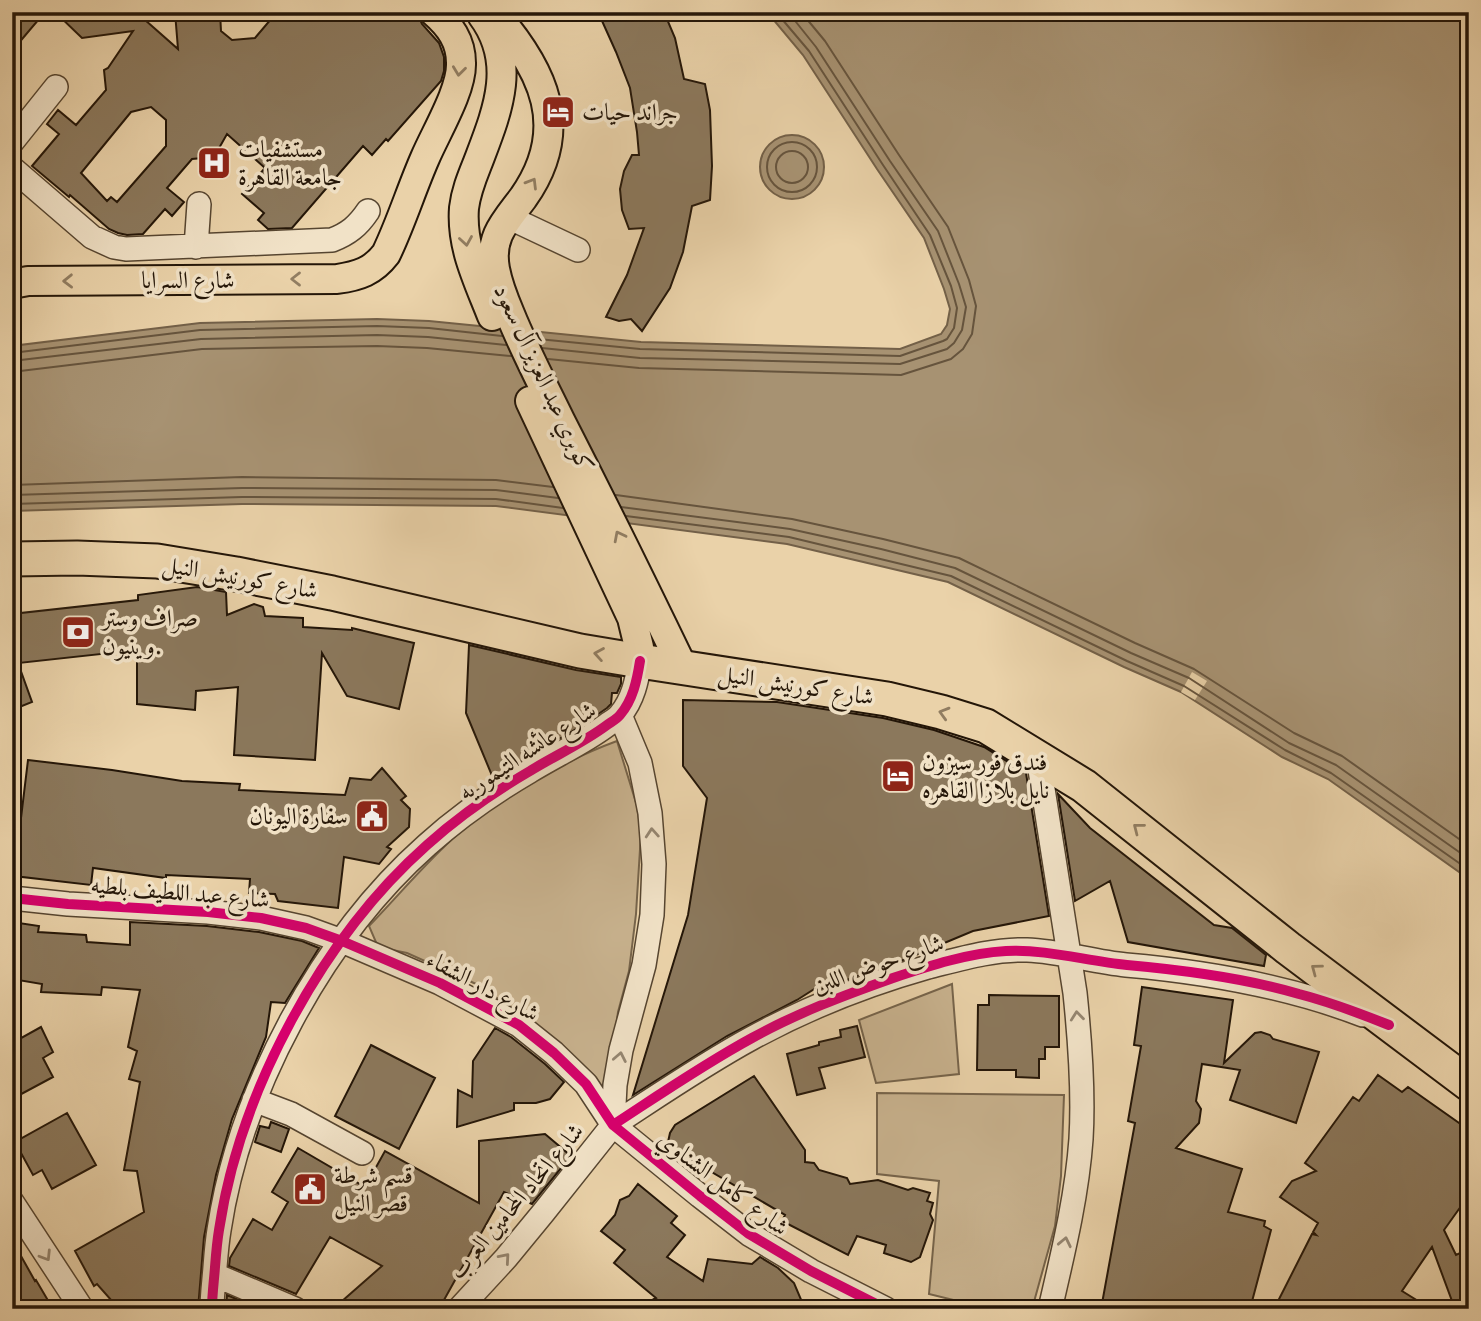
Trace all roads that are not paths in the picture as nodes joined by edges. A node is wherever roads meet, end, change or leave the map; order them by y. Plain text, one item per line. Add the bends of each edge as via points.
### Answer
1 (434, 12) edge
2 (480, 12) edge
3 (494, 12) edge
4 (502, 76) junction
5 (540, 80) junction
6 (57, 87) dead end
7 (12, 142) edge
8 (12, 168) edge
9 (466, 193) junction
10 (200, 204) dead end
11 (368, 211) dead end
12 (508, 217) junction
13 (196, 247) junction
14 (578, 250) dead end
15 (12, 284) edge
16 (492, 292) junction
17 (12, 559) edge
18 (638, 601) junction
19 (640, 661) junction
20 (683, 668) junction
21 (620, 715) junction
22 (1038, 757) junction
23 (12, 898) edge
24 (342, 941) junction
25 (1069, 956) junction
26 (1389, 1025) junction
27 (1469, 1084) edge
28 (254, 1100) junction
29 (613, 1125) junction
30 (362, 1153) dead end
31 (12, 1202) edge
32 (215, 1275) junction
33 (82, 1309) edge
34 (212, 1309) edge
35 (295, 1309) edge
36 (459, 1309) edge
37 (886, 1309) edge
38 (1049, 1309) edge

1 -> 15 main road, شارع السرايا via 450,27 458,44 462,64 457,89 386,254 376,267 337,279
2 - 4 main road, كوبري عبد العزيز آل سعود via 495,38
3 - 5 main road, كوبري عبد العزيز آل سعود
4 - 5 main road via 522,70
4 - 9 main road, كوبري عبد العزيز آل سعود via 496,116
12 -> 5 main road, كوبري عبد العزيز آل سعود via 533,183 546,150 548,115
6 - 7 street
8 - 13 street via 102,243 126,249
9 - 12 main road via 483,213
9 -> 16 main road, كوبري عبد العزيز آل سعود via 464,219 470,262
10 - 13 street
11 - 13 street via 353,230 332,240
12 - 14 street
12 - 16 main road, كوبري عبد العزيز آل سعود via 494,247
16 - 18 main road, كوبري عبد العزيز آل سعود via 526,352
19 -> 17 highway, شارع كورنيش النيل via 332,593 156,561
18 - 19 main road, كوبري عبد العزيز آل سعود
18 - 20 main road, كوبري عبد العزيز آل سعود
19 - 20 highway, شارع كورنيش النيل
19 - 21 street, شارع عائشه التيموريه via 637,681
22 -> 20 highway, شارع كورنيش النيل via 986,726 941,712 887,699
21 - 24 street, شارع عائشه التيموريه via 446,830 379,892
29 -> 21 street, شارع اتحاد المحامين العرب via 621,1050 652,915 654,864 640,763
22 - 25 street
26 -> 22 highway, شارع كورنيش النيل via 1084,786
23 - 24 street, شارع عبد اللطيف بلطيه via 261,918
24 - 28 street, شارع عائشه التيموريه via 308,991
24 - 29 street, شارع دار الشفاء via 440,983 519,1025 586,1084
25 - 26 street, شارع حوض اللبن via 1261,985 1334,1004
25 - 29 street, شارع حوض اللبن via 1003,951 856,991 753,1037
38 -> 25 street via 1071,1212 1081,1140 1079,1031
26 - 27 highway, شارع كورنيش النيل
28 - 30 street via 291,1114
28 - 32 street, شارع عائشه التيموريه via 233,1164
36 -> 29 street, شارع اتحاد المحامين العرب
29 - 37 street, شارع كامل الشناوي via 749,1234 811,1272
31 -> 33 street
32 - 34 street, شارع عائشه التيموريه
32 - 35 street

